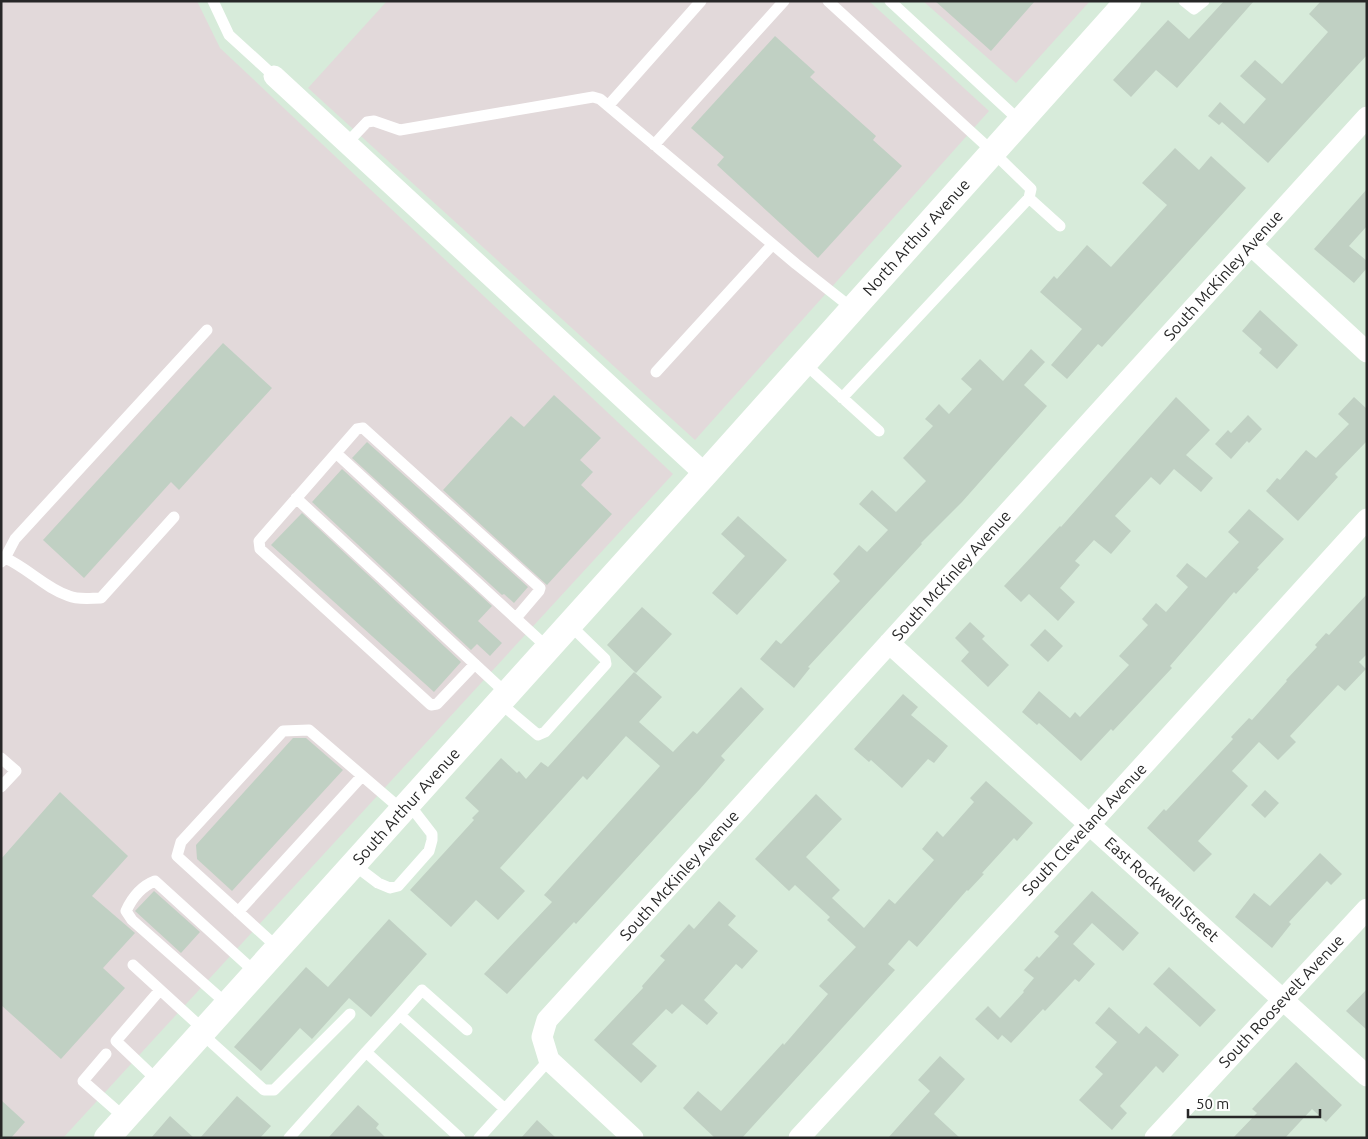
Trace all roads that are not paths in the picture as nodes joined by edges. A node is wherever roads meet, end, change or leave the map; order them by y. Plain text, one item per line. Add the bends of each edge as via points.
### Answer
1 (213, 1) edge
2 (701, 1) edge
3 (784, 1) edge
4 (828, 1) edge
5 (890, 1) edge
6 (1128, 1) edge
7 (1184, 1) edge
8 (1204, 1) edge
9 (274, 76) joint
10 (608, 106) junction
11 (1367, 117) edge
12 (1020, 121) junction
13 (347, 143) junction
14 (654, 145) junction
15 (993, 152) junction
16 (1030, 198) junction
17 (1060, 226) dead end
18 (772, 245) junction
19 (1251, 245) junction
20 (853, 309) junction
21 (207, 330) dead end
22 (1367, 352) edge
23 (804, 364) junction
24 (656, 372) dead end
25 (842, 398) junction
26 (879, 431) dead end
27 (336, 453) junction
28 (705, 474) junction
29 (296, 498) junction
30 (174, 517) dead end
31 (1367, 519) edge
32 (3, 560) edge
33 (516, 618) junction
34 (569, 624) junction
35 (889, 644) junction
36 (548, 648) junction
37 (475, 664) junction
38 (503, 698) junction
39 (1, 758) edge
40 (362, 776) junction
41 (1, 787) edge
42 (405, 807) junction
43 (1090, 824) junction
44 (354, 864) junction
45 (1367, 909) edge
46 (238, 912) junction
47 (278, 948) junction
48 (132, 965) dead end
49 (256, 973) junction
50 (160, 990) junction
51 (1282, 999) junction
52 (227, 1004) junction
53 (350, 1014) dead end
54 (400, 1015) junction
55 (467, 1030) dead end
56 (203, 1031) junction
57 (366, 1052) junction
58 (106, 1054) dead end
59 (550, 1060) junction
60 (1367, 1076) edge
61 (158, 1082) junction
62 (505, 1109) junction
63 (125, 1118) junction
64 (107, 1138) edge
65 (289, 1138) edge
66 (460, 1138) edge
67 (479, 1138) edge
68 (633, 1138) edge
69 (799, 1138) edge
70 (1155, 1138) edge

1 - 9 lane via 229,35
2 - 10 lane
3 - 14 lane
4 - 15 lane
5 - 12 lane
6 - 12 street, North Arthur Avenue
7 - 8 lane via 1194,9
9 - 13 street
10 - 13 lane via 593,97 400,130 374,121 368,122
10 - 14 lane
11 - 19 street, South McKinley Avenue
12 - 15 street, North Arthur Avenue
13 - 28 street
14 - 18 lane
15 - 16 lane via 1031,188
15 - 20 street, North Arthur Avenue
16 - 17 lane
16 - 25 lane
18 - 20 lane
18 - 24 lane
19 - 22 street
19 - 35 street, South McKinley Avenue
20 - 23 street, North Arthur Avenue
21 - 32 lane via 15,539
23 - 25 lane
23 - 28 street, North Arthur Avenue
25 - 26 lane
27 - 29 lane
27 - 33 lane
27 - 33 lane via 357,429 363,428 534,582 540,588 539,592
28 - 34 street, South Arthur Avenue
29 - 37 lane
29 - 37 lane via 259,541 260,549 431,705 437,704
30 - 32 lane via 101,598 71,597 46,585 19,565
31 - 43 street, South Cleveland Avenue
33 - 36 lane
34 - 36 street, South Arthur Avenue
34 - 38 lane via 605,659 606,664 538,735
35 - 43 street, East Rockwell Street
35 - 59 street, South McKinley Avenue via 547,1020 542,1037
36 - 38 street, South Arthur Avenue
37 - 38 lane
38 - 42 street, South Arthur Avenue
39 - 41 lane via 16,771
40 - 42 lane
40 - 46 lane
40 - 46 lane via 309,730 283,731 264,750 182,842 177,856
42 - 44 street, South Arthur Avenue
42 - 44 lane via 432,834 432,840 429,851 398,886 390,888 378,883
43 - 51 street, East Rockwell Street
43 - 69 street, South Cleveland Avenue
44 - 47 street, South Arthur Avenue
45 - 51 street, South Roosevelt Avenue
46 - 47 lane
47 - 49 street, South Arthur Avenue
48 - 50 lane
49 - 52 street, South Arthur Avenue
49 - 52 lane via 155,880 131,900 126,911 132,920
50 - 56 lane
50 - 61 lane via 116,1041
51 - 60 street, East Rockwell Street
51 - 70 street, South Roosevelt Avenue
52 - 56 street, South Arthur Avenue
53 - 56 lane via 270,1091 264,1090
54 - 55 lane via 422,990
54 - 57 lane
54 - 62 lane
56 - 61 street, South Arthur Avenue
57 - 65 lane
57 - 66 lane
58 - 63 lane via 83,1081
59 - 62 lane
59 - 68 street
61 - 63 street, South Arthur Avenue
62 - 67 lane
63 - 64 street, South Arthur Avenue

